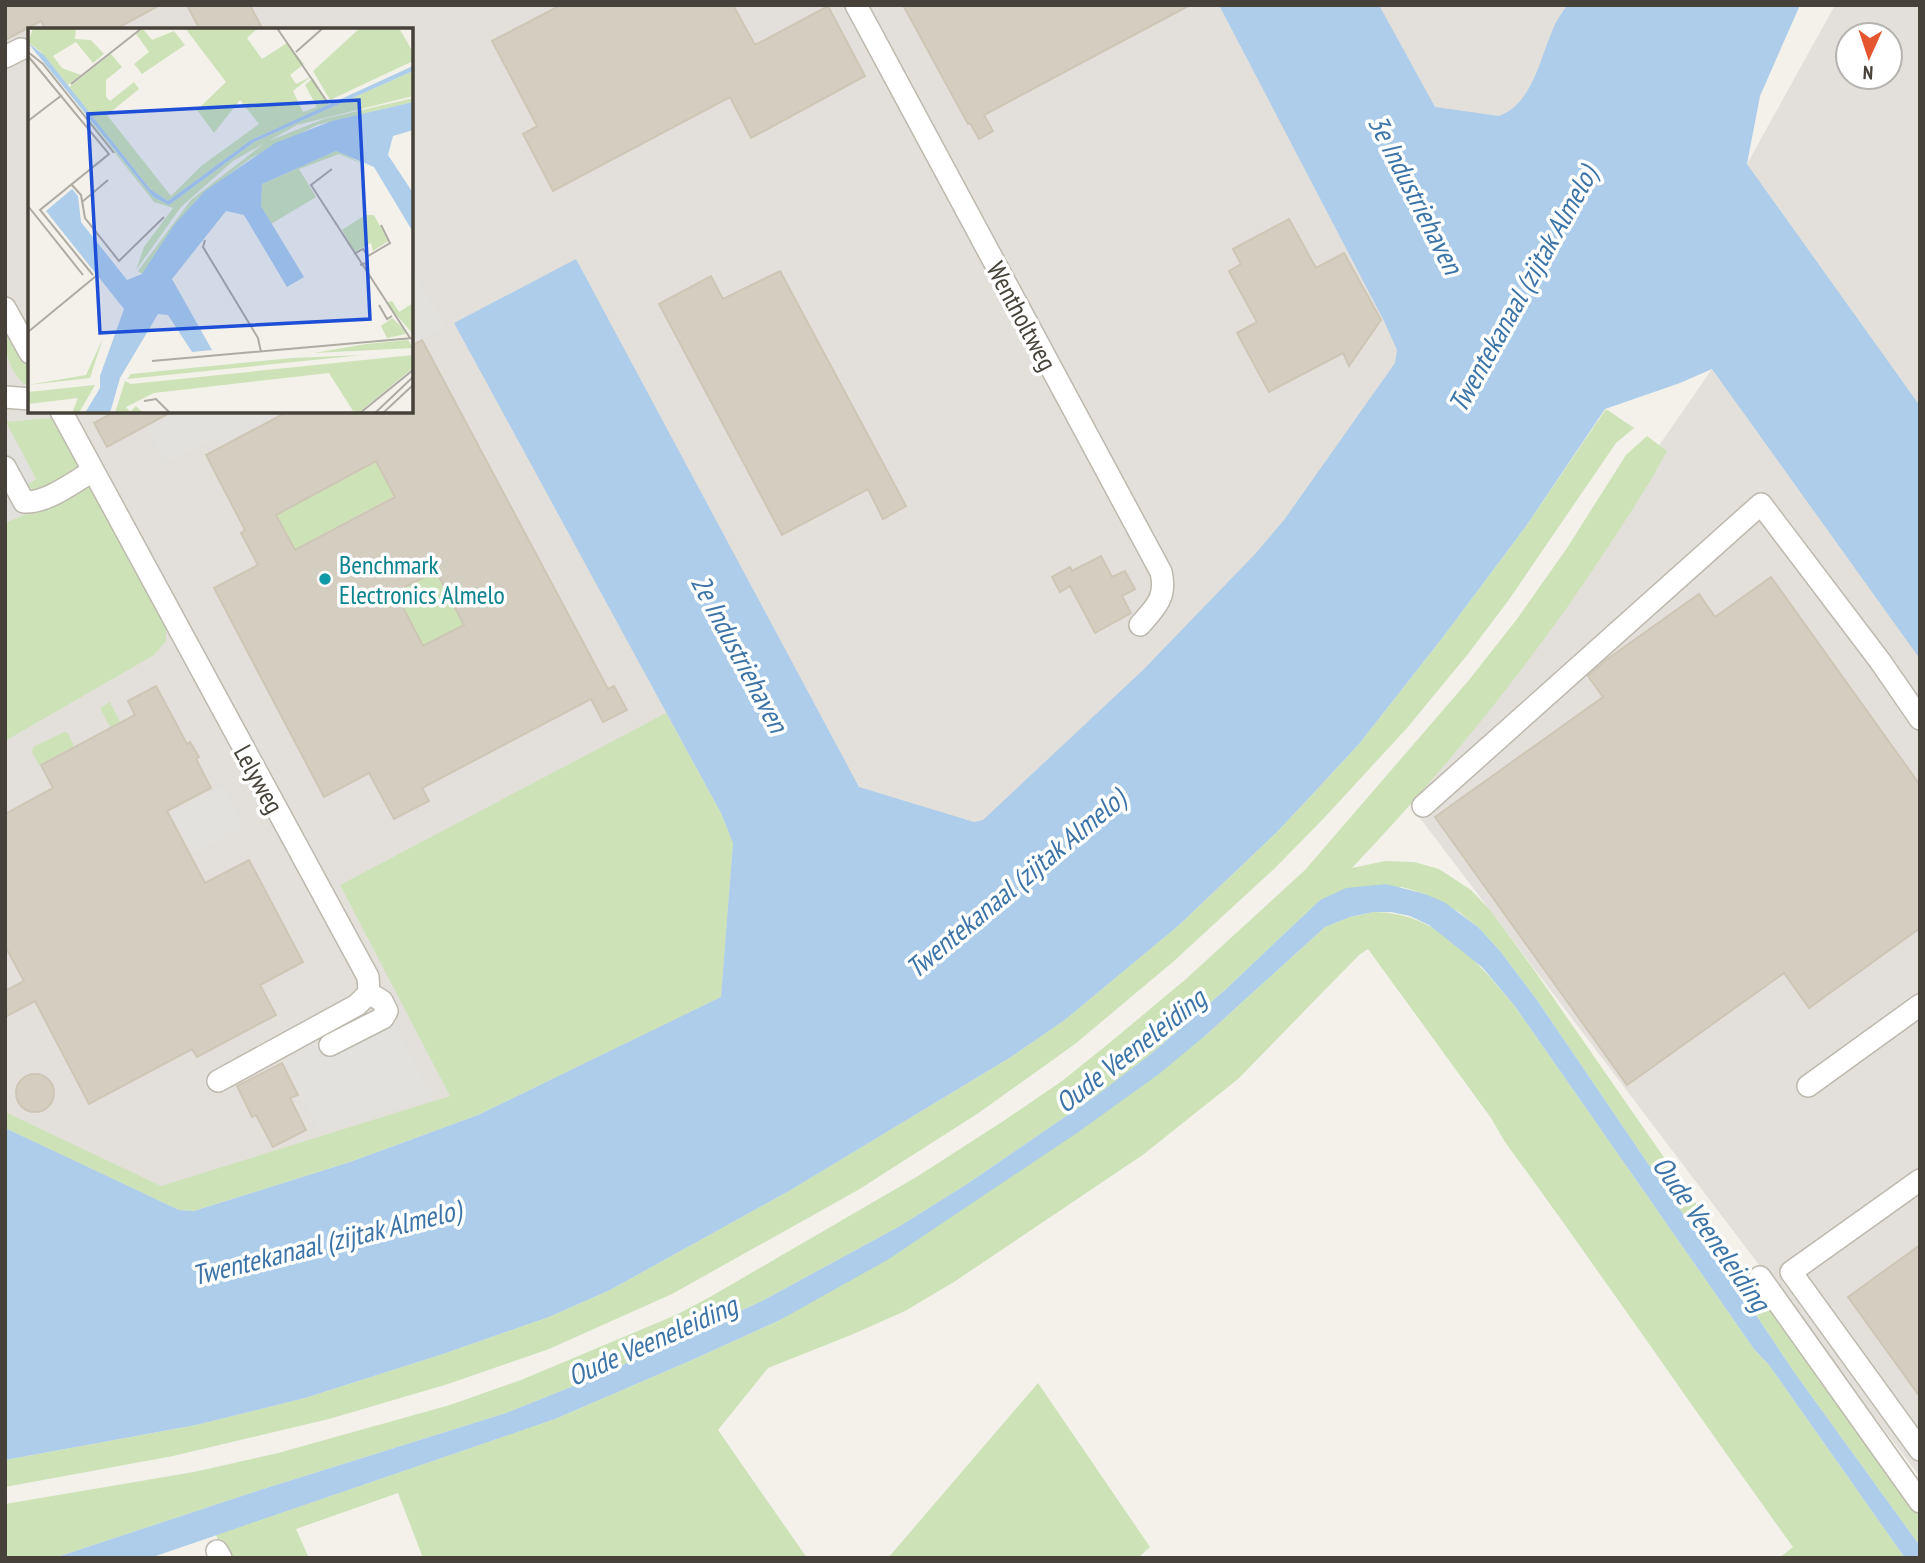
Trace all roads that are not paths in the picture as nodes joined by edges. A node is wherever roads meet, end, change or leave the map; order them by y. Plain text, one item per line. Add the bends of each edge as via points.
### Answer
1 (856, 5) edge
2 (5, 308) edge
3 (28, 350) edge
4 (5, 397) edge
5 (28, 399) edge
6 (63, 413) edge
7 (5, 467) edge
8 (93, 471) junction
9 (1140, 625) dead end
10 (1920, 719) edge
11 (1423, 806) dead end
12 (369, 993) junction
13 (1920, 1005) edge
14 (330, 1045) dead end
15 (218, 1081) dead end
16 (1808, 1086) dead end
17 (1920, 1180) edge
18 (1760, 1277) dead end
19 (1920, 1450) edge
20 (1920, 1502) edge

1 - 9 street, Wentholtweg via 1161,572 1164,588 1156,607
2 - 3 street
4 - 5 street
6 - 8 street, Lelyweg
7 - 8 street via 24,502
8 - 12 street, Lelyweg via 368,977
10 - 11 street via 1761,504
12 - 14 street, Lelyweg via 382,1001 387,1011 383,1018
12 - 15 street via 357,1005
13 - 16 street
17 - 19 street via 1791,1272
18 - 20 street

